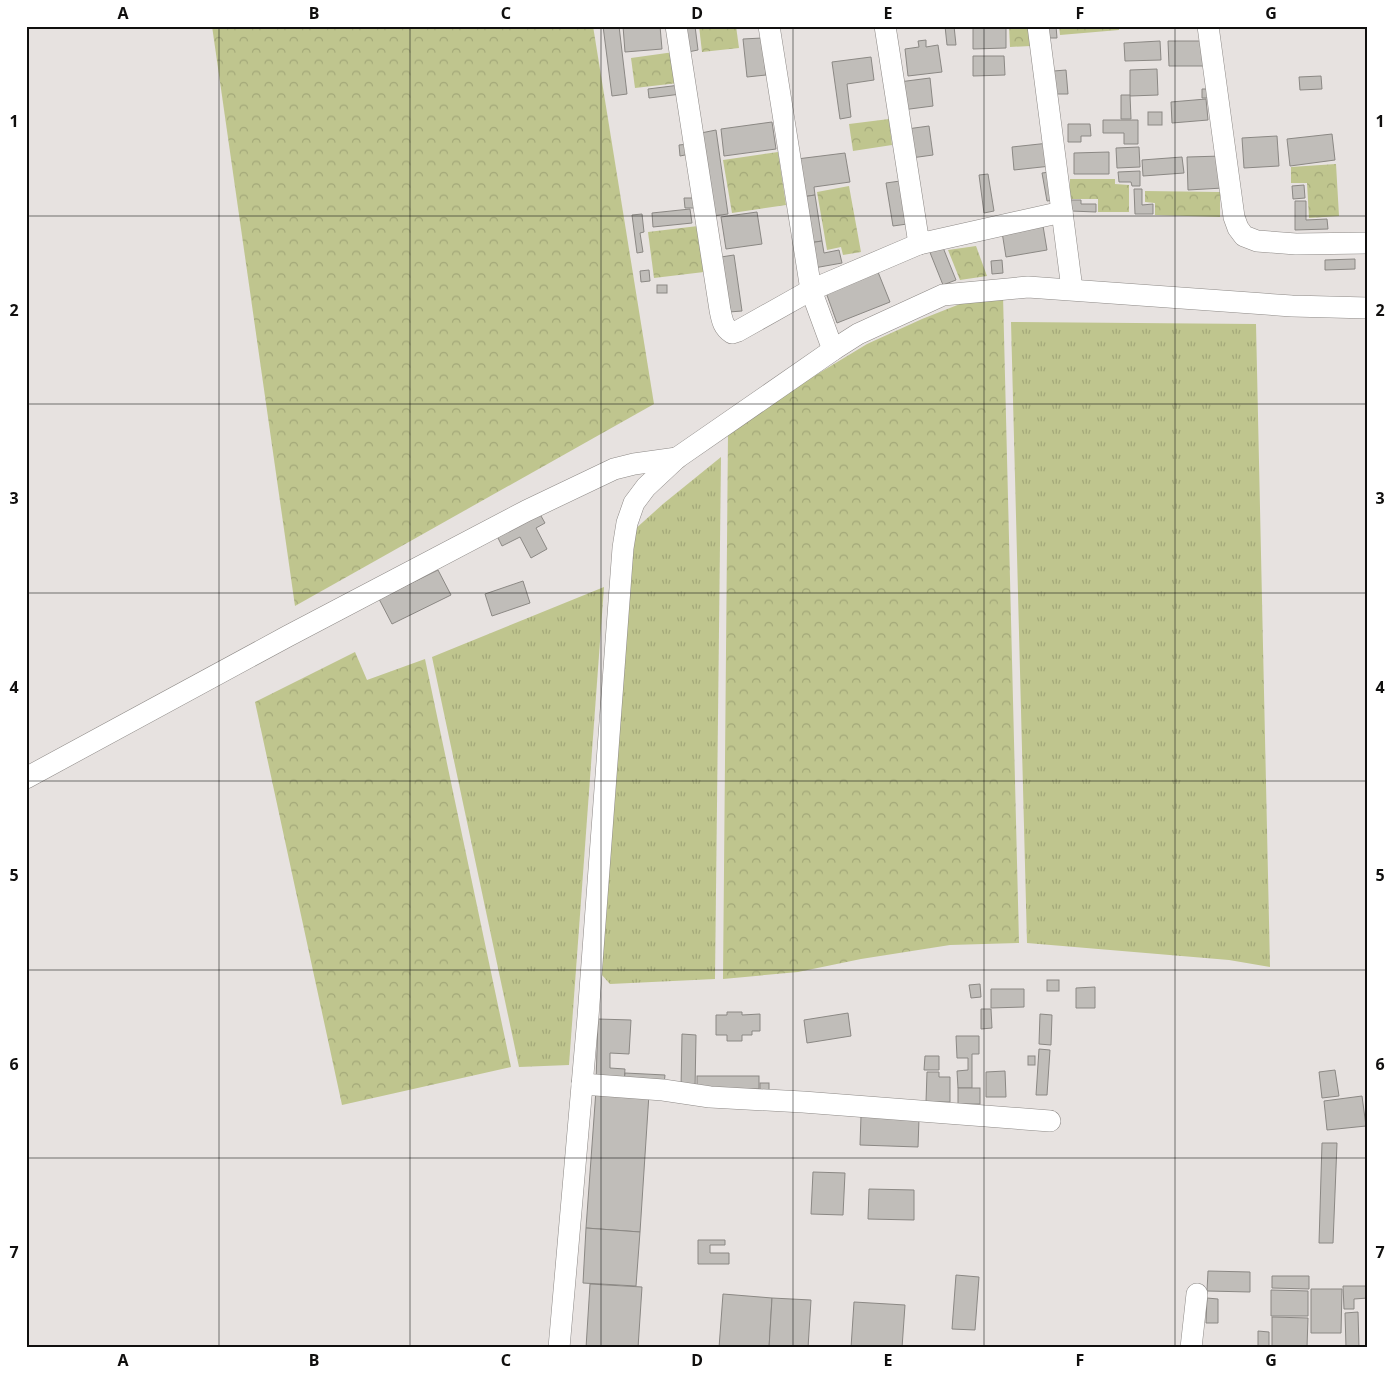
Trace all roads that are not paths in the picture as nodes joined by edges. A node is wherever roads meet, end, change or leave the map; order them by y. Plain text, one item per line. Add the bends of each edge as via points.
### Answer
1 (676, 26) edge
2 (769, 26) edge
3 (885, 26) edge
4 (1038, 26) edge
5 (1208, 26) edge
6 (1062, 212) junction
7 (1368, 243) edge
8 (919, 244) junction
9 (1072, 289) junction
10 (811, 290) junction
11 (1368, 308) edge
12 (833, 350) junction
13 (677, 458) junction
14 (26, 778) edge
15 (582, 1084) junction
16 (1050, 1122) dead end
17 (1197, 1294) dead end
18 (560, 1348) edge
19 (1191, 1348) edge

1 - 10 lane via 724,325 732,332 738,331
2 - 10 lane
3 - 8 lane
4 - 6 lane
5 - 7 lane via 1238,228 1244,236 1257,241
6 - 8 lane
6 - 9 lane
8 - 10 lane
9 - 11 lane via 1292,306
9 - 12 lane via 1028,287 943,295 858,334
10 - 12 lane
12 - 13 lane
13 - 14 lane via 614,469 526,511
13 - 15 lane via 634,503 623,548
15 - 16 lane via 710,1097
15 - 18 lane
17 - 19 lane

